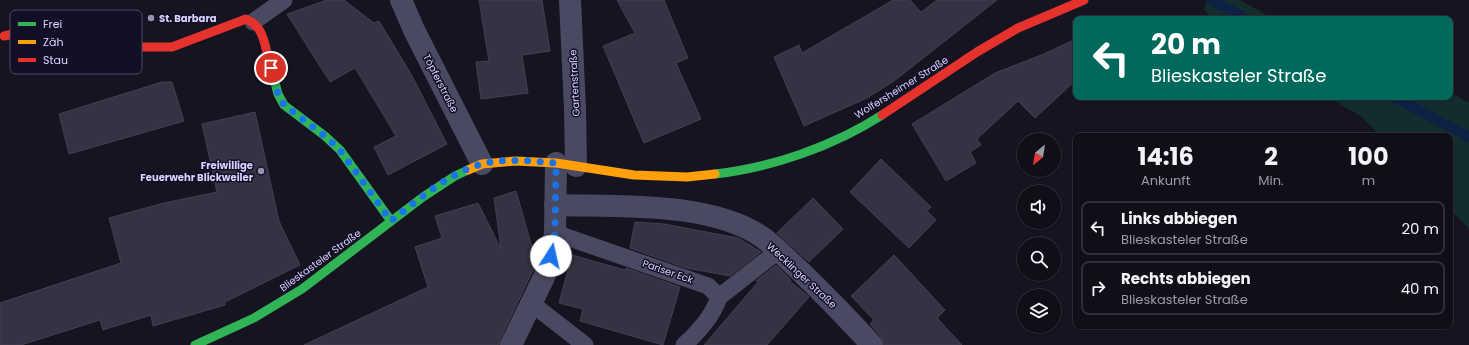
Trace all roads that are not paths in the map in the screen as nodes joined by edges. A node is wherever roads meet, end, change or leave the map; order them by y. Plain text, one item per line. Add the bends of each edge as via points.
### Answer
1 (284, 0) edge
2 (401, 0) edge
3 (570, 0) edge
4 (1084, 0) edge
5 (253, 22) junction
6 (10, 35) edge
7 (4, 36) dead end
8 (142, 47) edge
9 (482, 164) junction
10 (566, 164) junction
11 (555, 205) junction
12 (391, 221) junction
13 (555, 233) junction
14 (778, 251) junction
15 (719, 297) junction
16 (531, 303) junction
17 (196, 345) edge
18 (511, 345) edge
19 (585, 345) edge
20 (684, 345) edge
21 (872, 345) edge

1 - 5 lane
2 - 9 street, Töpferstraße
3 - 10 street, Gartenstraße via 576,109
4 - 10 street, Wolfersheimer Straße via 1018,28 976,52 874,119 834,141 779,161 735,172 687,177 634,175
5 - 8 street via 246,19 172,47
5 - 12 street via 260,29 278,94 284,105 340,150
6 - 7 street
9 - 10 street, Blieskasteler Straße via 515,161
9 - 12 street, Blieskasteler Straße via 455,176
10 - 11 street
11 - 13 street
11 - 14 street, Wecklinger Straße via 660,208 707,215 739,225 761,237
12 - 17 street, Blieskasteler Straße via 302,290 254,318
13 - 15 lane, Pariser Eck via 695,280 708,286
13 - 16 street via 545,275
14 - 15 lane
14 - 21 street, Wecklinger Straße via 828,297
15 - 20 lane via 715,309 697,333
16 - 18 street
16 - 19 lane

